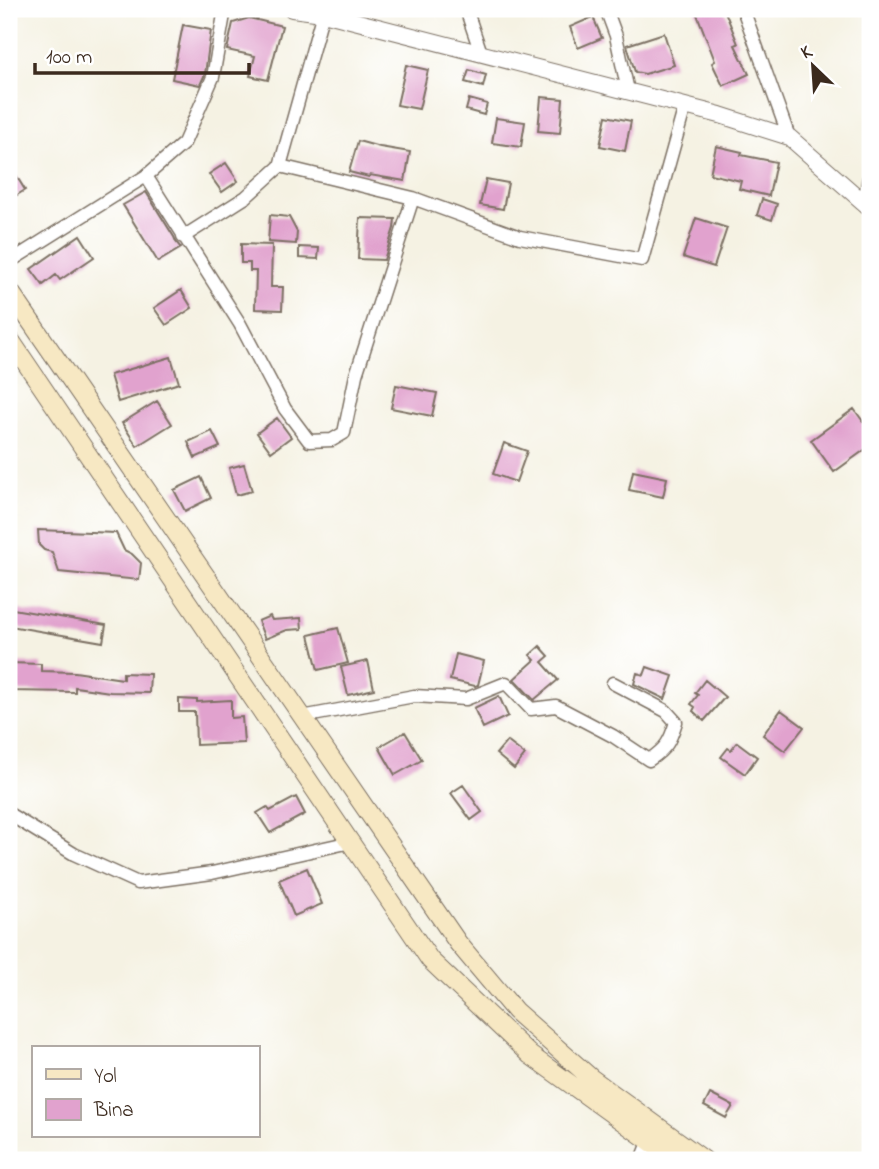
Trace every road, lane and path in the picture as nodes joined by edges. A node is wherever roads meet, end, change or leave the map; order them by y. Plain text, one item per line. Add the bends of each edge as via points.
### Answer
1 (225, 9) edge
2 (292, 9) edge
3 (466, 9) edge
4 (606, 9) edge
5 (743, 9) edge
6 (324, 11) edge
7 (481, 53) junction
8 (628, 91) junction
9 (685, 106) junction
10 (789, 137) junction
11 (280, 166) junction
12 (146, 177) junction
13 (870, 179) edge
14 (413, 198) junction
15 (868, 206) edge
16 (183, 237) junction
17 (9, 262) edge
18 (9, 290) edge
19 (9, 338) edge
20 (613, 683) dead end
21 (302, 716) junction
22 (9, 814) edge
23 (351, 842) junction
24 (650, 1140) junction
25 (642, 1160) edge
26 (680, 1160) edge
27 (704, 1160) edge

1 - 12 street via 213,77 184,143
2 - 6 street
3 - 7 street
4 - 8 street
5 - 10 street
6 - 7 street
6 - 11 street
7 - 8 street
8 - 9 street
9 - 10 street
9 - 14 street via 642,260 520,237
10 - 15 street
11 - 14 street
11 - 16 street via 246,197
12 - 16 street
12 - 17 street
13 - 15 street
14 - 16 street via 356,375 344,433 332,440 309,441 285,409 240,324
18 - 21 main road
19 - 23 main road
20 - 21 street via 666,710 676,722 670,742 649,760 556,706 531,709 506,683 466,699 414,696
21 - 27 main road via 458,943 515,1011 591,1078
22 - 23 street via 74,854 138,883 212,873
23 - 24 main road via 430,960 530,1055
24 - 25 street
24 - 26 main road

